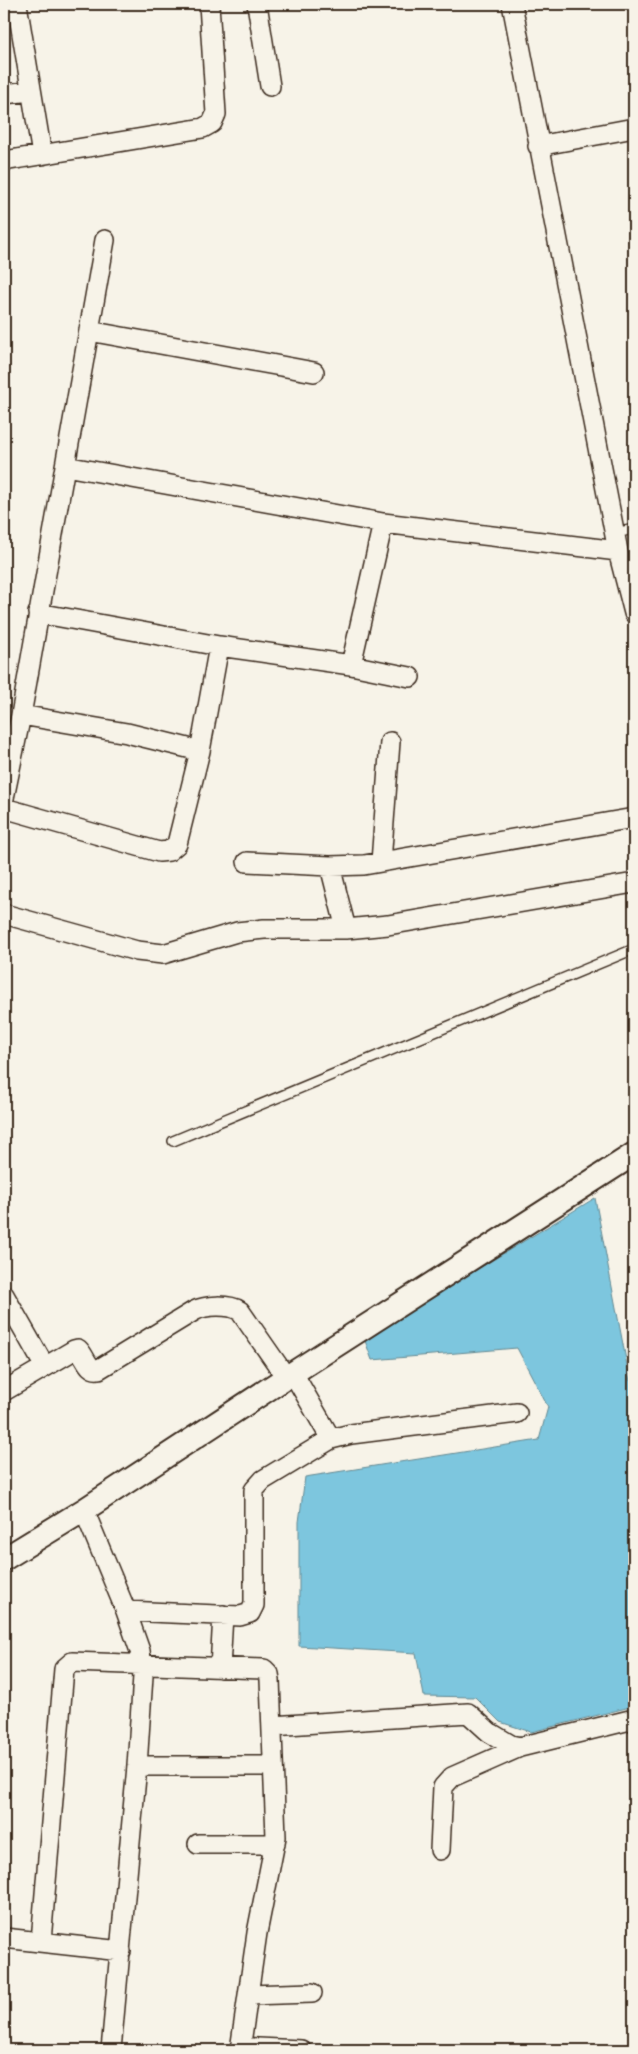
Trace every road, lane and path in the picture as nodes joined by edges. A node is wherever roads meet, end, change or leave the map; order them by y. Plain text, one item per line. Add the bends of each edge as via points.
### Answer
1 (17, 4) edge
2 (209, 4) edge
3 (257, 4) edge
4 (512, 4) edge
5 (270, 86) dead end
6 (31, 91) junction
7 (4, 94) edge
8 (634, 128) edge
9 (538, 146) junction
10 (42, 155) junction
11 (4, 161) edge
12 (105, 240) dead end
13 (89, 331) junction
14 (314, 372) dead end
15 (65, 466) junction
16 (383, 523) junction
17 (634, 529) edge
18 (615, 533) junction
19 (618, 551) junction
20 (38, 613) junction
21 (634, 613) edge
22 (219, 646) junction
23 (351, 665) junction
24 (410, 677) dead end
25 (21, 715) junction
26 (390, 742) dead end
27 (200, 751) junction
28 (4, 798) edge
29 (4, 808) edge
30 (634, 818) edge
31 (247, 862) dead end
32 (381, 862) junction
33 (330, 866) junction
34 (634, 883) edge
35 (4, 914) edge
36 (346, 929) junction
37 (634, 949) edge
38 (173, 1142) dead end
39 (634, 1154) edge
40 (4, 1295) edge
41 (45, 1367) junction
42 (289, 1375) junction
43 (4, 1391) edge
44 (517, 1413) dead end
45 (331, 1439) junction
46 (84, 1510) junction
47 (4, 1559) edge
48 (126, 1611) junction
49 (223, 1616) junction
50 (142, 1665) junction
51 (220, 1668) junction
52 (634, 1719) edge
53 (272, 1726) junction
54 (520, 1747) junction
55 (137, 1766) junction
56 (273, 1766) junction
57 (198, 1844) dead end
58 (275, 1844) junction
59 (440, 1850) dead end
60 (4, 1938) edge
61 (41, 1941) junction
62 (121, 1950) junction
63 (312, 1993) dead end
64 (248, 1995) junction
65 (240, 2048) edge
66 (111, 2050) edge
67 (301, 2050) edge

1 - 6 street
2 - 10 street via 216,114 212,123 203,128
3 - 5 street
4 - 9 street
6 - 7 street
6 - 10 street
8 - 9 street
9 - 18 street
10 - 11 street
12 - 13 street
13 - 14 street
13 - 15 street
15 - 16 street
15 - 20 street
16 - 19 street
16 - 23 street
17 - 18 lane
18 - 19 street
19 - 21 street
20 - 22 street
20 - 25 street
22 - 23 street
22 - 27 street
23 - 24 street
25 - 27 street via 127,733
25 - 28 street
26 - 32 street
27 - 29 street via 177,844 169,851 159,852
30 - 32 street
31 - 33 street
32 - 33 street
33 - 36 street
34 - 36 street via 388,925
35 - 36 street via 137,951 163,954 237,932
37 - 38 lane
39 - 42 street
40 - 41 street
41 - 42 street via 78,1349 90,1368 99,1369 194,1311 215,1307 240,1311
41 - 43 street
42 - 45 street
42 - 46 street
44 - 45 street
45 - 49 street via 258,1484 254,1490 254,1605 250,1613
46 - 47 street
46 - 48 street
48 - 49 street
48 - 50 street
49 - 51 street
50 - 51 street
50 - 55 street
50 - 61 street via 72,1662 64,1669
51 - 53 street via 264,1670 269,1674
52 - 54 street
53 - 54 street via 468,1713 489,1732
53 - 56 street
54 - 59 street via 446,1781
55 - 56 street
55 - 62 street
56 - 58 street
57 - 58 street
58 - 64 street via 256,1932
60 - 61 street
61 - 62 street
62 - 66 street
63 - 64 street
64 - 65 street
65 - 67 street

